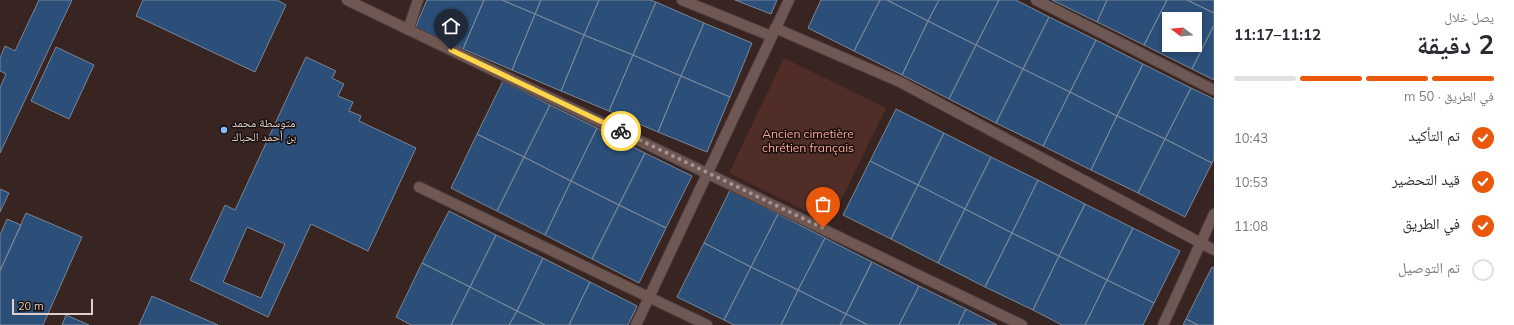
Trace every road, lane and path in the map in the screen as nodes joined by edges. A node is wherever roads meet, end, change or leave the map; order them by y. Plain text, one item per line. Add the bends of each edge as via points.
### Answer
1 (347, 0) edge
2 (418, 0) edge
3 (682, 0) edge
4 (789, 0) edge
5 (1036, 0) edge
6 (408, 30) junction
7 (773, 32) junction
8 (1214, 90) edge
9 (708, 173) junction
10 (419, 187) dead end
11 (1214, 214) edge
12 (1201, 243) junction
13 (1214, 250) edge
14 (650, 297) junction
15 (636, 325) edge
16 (707, 325) edge
17 (1022, 325) edge
18 (1162, 325) edge

1 - 6 street
2 - 6 street
3 - 7 street
4 - 7 street
5 - 8 street
6 - 9 street
7 - 9 street
7 - 12 street via 900,82
9 - 14 street
9 - 17 street
10 - 14 street
11 - 12 street
12 - 13 street
12 - 18 street
14 - 15 street
14 - 16 street

